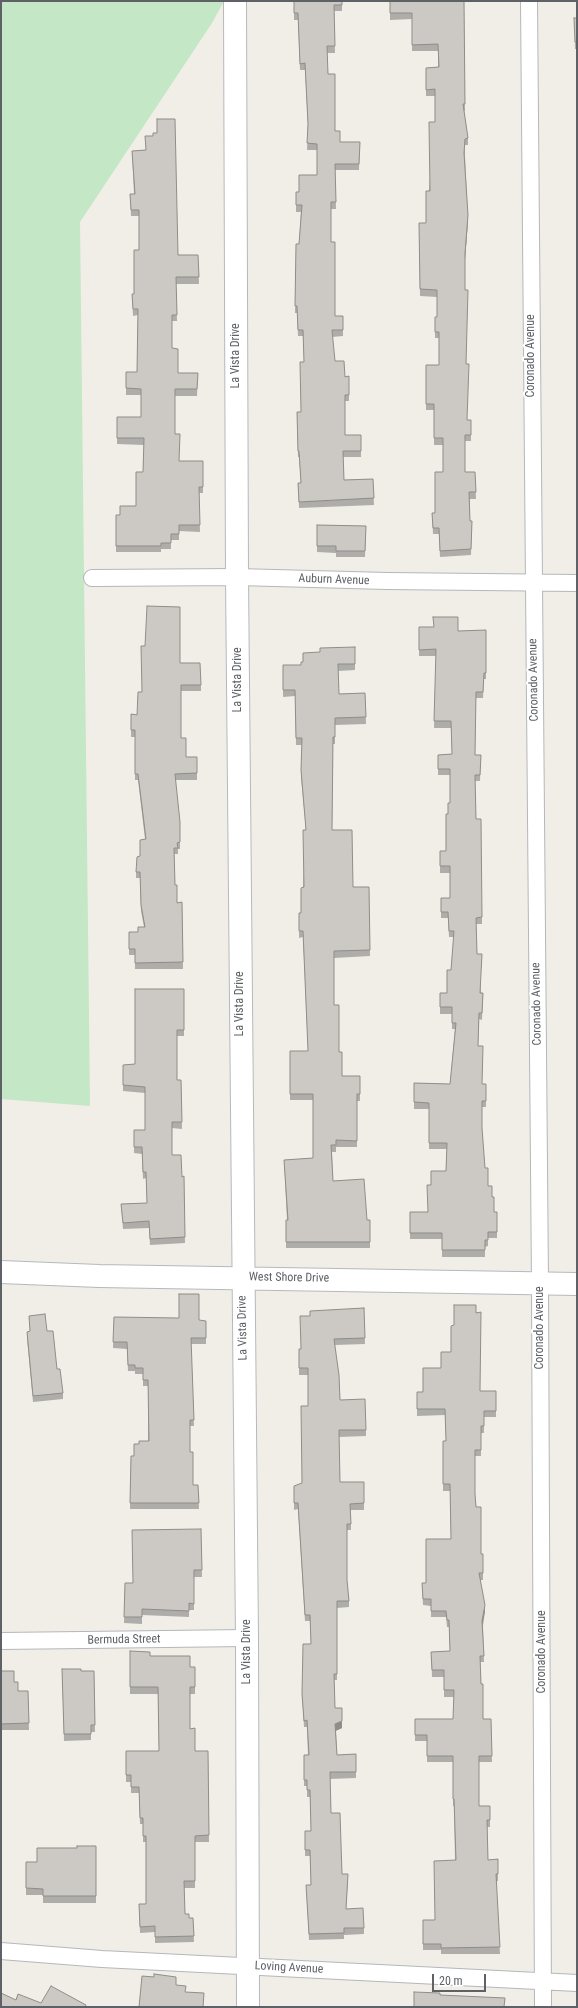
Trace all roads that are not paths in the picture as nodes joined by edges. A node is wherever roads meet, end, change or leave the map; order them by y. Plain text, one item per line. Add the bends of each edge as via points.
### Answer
1 (235, 1) edge
2 (529, 1) edge
3 (237, 577) junction
4 (92, 578) dead end
5 (533, 582) junction
6 (577, 583) edge
7 (1, 1272) edge
8 (243, 1278) junction
9 (540, 1284) junction
10 (577, 1284) edge
11 (247, 1638) junction
12 (1, 1642) edge
13 (1, 1951) edge
14 (248, 1966) junction
15 (544, 1982) junction
16 (577, 1983) edge
17 (248, 2007) edge
18 (543, 2007) edge

1 - 3 street, La Vista Drive
2 - 5 street, Coronado Avenue
3 - 4 street, Auburn Avenue
3 - 5 street, Auburn Avenue
3 - 8 street, La Vista Drive
5 - 6 street, Auburn Avenue
5 - 9 street, Coronado Avenue
7 - 8 street, West Shore Drive
8 - 9 street, West Shore Drive
8 - 11 street, La Vista Drive
9 - 10 street, West Shore Drive
9 - 15 street, Coronado Avenue
11 - 12 street, Bermuda Street
11 - 14 street, La Vista Drive
13 - 14 street, Loving Avenue
14 - 15 street, Loving Avenue
14 - 17 street, La Vista Drive
15 - 16 street, Loving Avenue
15 - 18 street, Coronado Avenue

